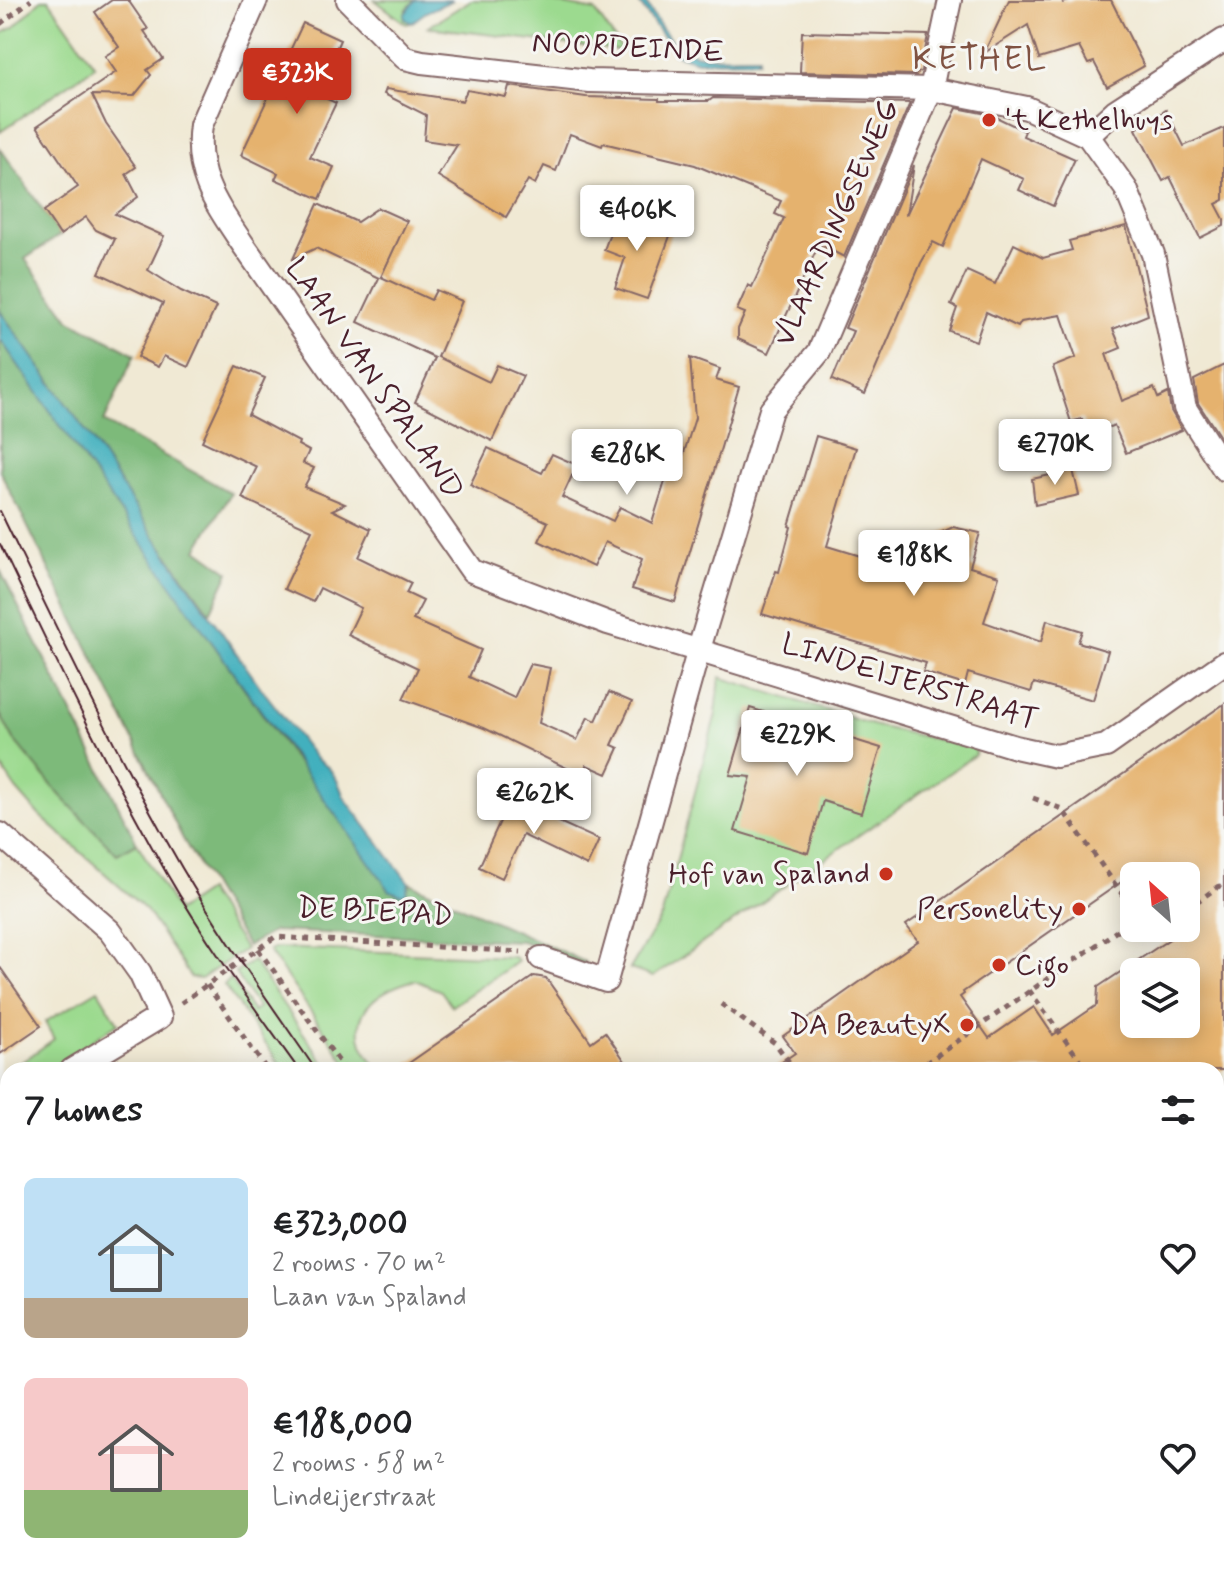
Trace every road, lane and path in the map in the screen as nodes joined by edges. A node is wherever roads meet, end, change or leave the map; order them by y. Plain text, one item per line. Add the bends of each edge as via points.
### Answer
1 (31, 0) edge
2 (256, 0) edge
3 (348, 0) edge
4 (950, 0) edge
5 (0, 24) edge
6 (1224, 40) edge
7 (931, 89) junction
8 (1088, 136) junction
9 (1224, 469) edge
10 (699, 649) junction
11 (1224, 663) edge
12 (1033, 798) dead end
13 (0, 834) edge
14 (1224, 883) edge
15 (1120, 891) edge
16 (1200, 899) edge
17 (1120, 928) edge
18 (258, 949) junction
19 (541, 958) joint
20 (207, 985) junction
21 (1029, 990) junction
22 (721, 1004) dead end
23 (160, 1017) junction
24 (85, 1062) edge
25 (261, 1062) edge
26 (339, 1062) edge
27 (789, 1062) edge
28 (927, 1062) edge
29 (1081, 1062) edge

1 - 5 path
2 - 10 street, LAAN VAN SPALAND via 208,103 198,147 215,202 242,243 472,571 608,623
3 - 7 street, NOORDEINDE via 405,58 422,62 589,81
4 - 7 street, VLAARDINGSEWEG
6 - 8 street via 1115,111
7 - 8 street, NOORDEINDE via 1027,108
7 - 10 street, VLAARDINGSEWEG via 819,352 771,410
8 - 9 street via 1126,189 1153,254 1185,408
10 - 11 street, LINDEIJERSTRAAT via 1056,756 1106,746
10 - 19 street, VLAARDINGSEWEG via 606,981
12 - 15 path via 1062,809
13 - 23 street via 110,931 140,973
14 - 16 path
17 - 21 path
18 - 19 path, DE BIEPAD via 275,937 517,950
18 - 20 path, DE BIEPAD
18 - 26 path
20 - 23 path, DE BIEPAD
20 - 25 path
21 - 28 path
21 - 29 path
22 - 27 path via 775,1043
23 - 24 street

